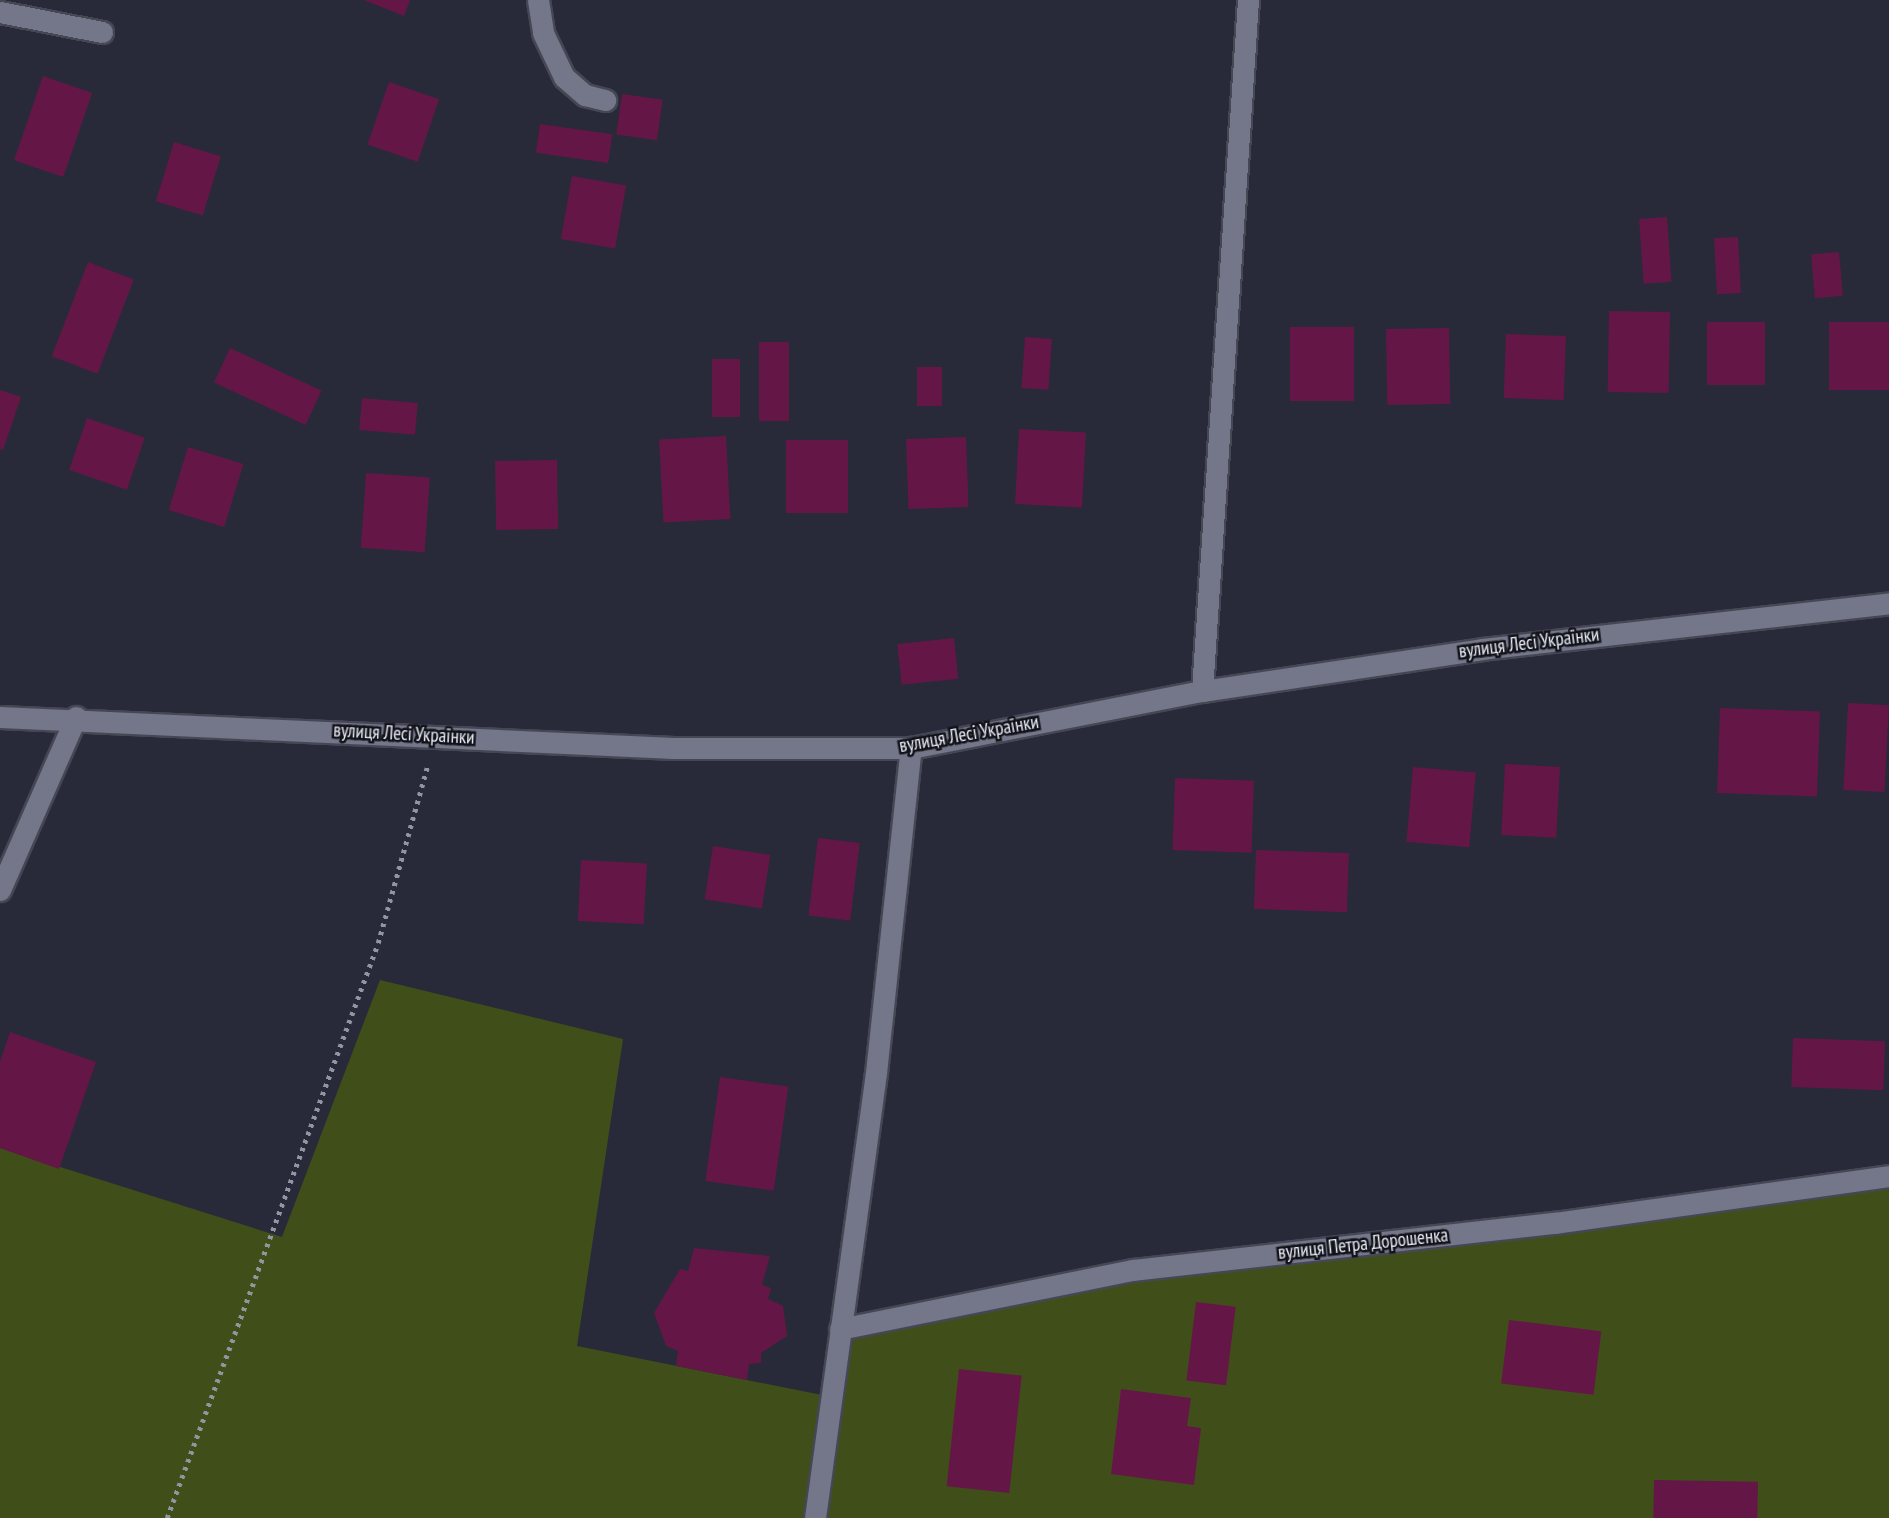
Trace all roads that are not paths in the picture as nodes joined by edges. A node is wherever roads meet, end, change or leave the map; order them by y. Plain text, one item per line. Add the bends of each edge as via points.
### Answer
1 (538, 0) edge
2 (1248, 0) edge
3 (0, 12) edge
4 (103, 32) dead end
5 (604, 100) dead end
6 (1889, 603) edge
7 (1202, 691) junction
8 (0, 717) edge
9 (76, 717) junction
10 (911, 747) junction
11 (0, 890) edge
12 (1889, 1175) edge
13 (841, 1329) junction
14 (815, 1518) edge

1 - 5 street via 543,33 564,77 585,95
2 - 7 street
3 - 4 street
6 - 7 street, вулиця Лесі Українки via 1495,647
7 - 10 street, вулиця Лесі Українки
8 - 9 street, вулиця Лесі Українки
9 - 10 street, вулиця Лесі Українки via 673,748
9 - 11 street
10 - 13 street
12 - 13 street, вулиця Петра Дорошенка via 1555,1223 1133,1270
13 - 14 street

